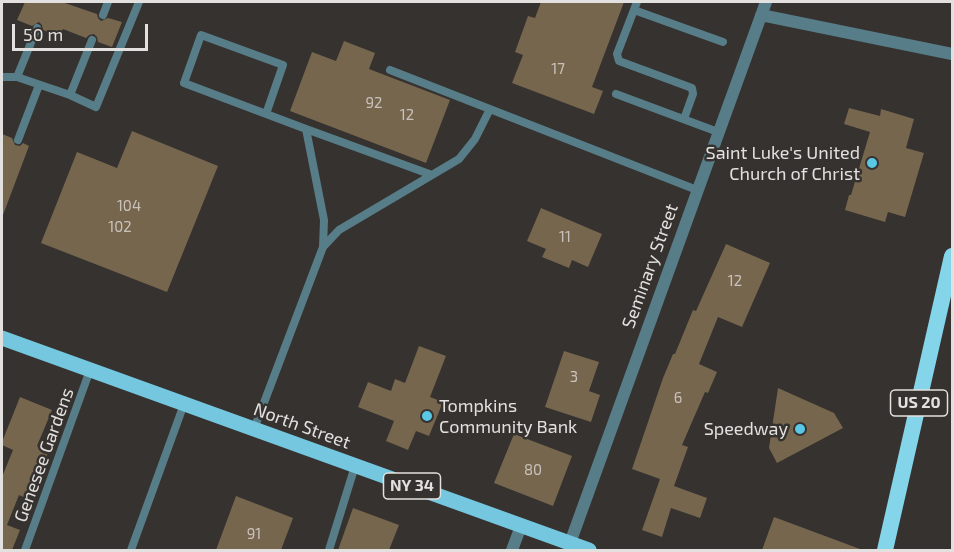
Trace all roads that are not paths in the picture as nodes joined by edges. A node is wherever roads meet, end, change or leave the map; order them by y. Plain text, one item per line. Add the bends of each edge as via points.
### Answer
1 (108, 2) edge
2 (139, 2) edge
3 (635, 6) edge
4 (762, 6) edge
5 (103, 15) dead end
6 (37, 28) dead end
7 (92, 40) dead end
8 (723, 42) dead end
9 (952, 54) edge
10 (390, 70) dead end
11 (2, 77) edge
12 (17, 77) junction
13 (39, 85) junction
14 (616, 94) dead end
15 (70, 95) junction
16 (490, 109) junction
17 (266, 114) junction
18 (684, 119) junction
19 (306, 129) junction
20 (718, 132) junction
21 (18, 140) dead end
22 (432, 174) junction
23 (697, 190) junction
24 (323, 247) junction
25 (952, 256) edge
26 (2, 338) edge
27 (90, 370) junction
28 (184, 404) junction
29 (254, 429) junction
30 (355, 466) junction
31 (521, 526) junction
32 (570, 543) junction
33 (26, 550) edge
34 (131, 550) edge
35 (329, 550) edge
36 (512, 550) edge
37 (589, 550) edge
38 (885, 550) edge

1 - 5 lane
2 - 15 lane via 96,107
3 - 8 lane
3 - 18 lane via 617,54 619,61 692,88
4 - 9 street
4 - 20 street, Seminary Street
6 - 12 lane
7 - 15 lane
10 - 16 lane
11 - 12 lane
12 - 13 lane
13 - 15 lane
13 - 21 lane
14 - 18 lane
16 - 22 lane via 475,139 459,159
16 - 23 lane
17 - 17 lane via 184,83 201,35 283,64
17 - 19 lane
18 - 20 lane
19 - 22 lane
19 - 24 lane via 324,220
20 - 23 street, Seminary Street
22 - 24 lane via 339,230
23 - 32 street, Seminary Street
24 - 29 lane
25 - 38 highway, US 20
26 - 27 main road, North Street / NY 34
27 - 28 main road, North Street / NY 34
27 - 33 lane, Genesee Gardens
28 - 29 main road, North Street / NY 34
28 - 34 lane
29 - 30 main road, North Street / NY 34
30 - 31 main road, North Street / NY 34
30 - 35 lane
31 - 32 main road, North Street / NY 34
31 - 36 street
32 - 37 main road, North Street / NY 34

